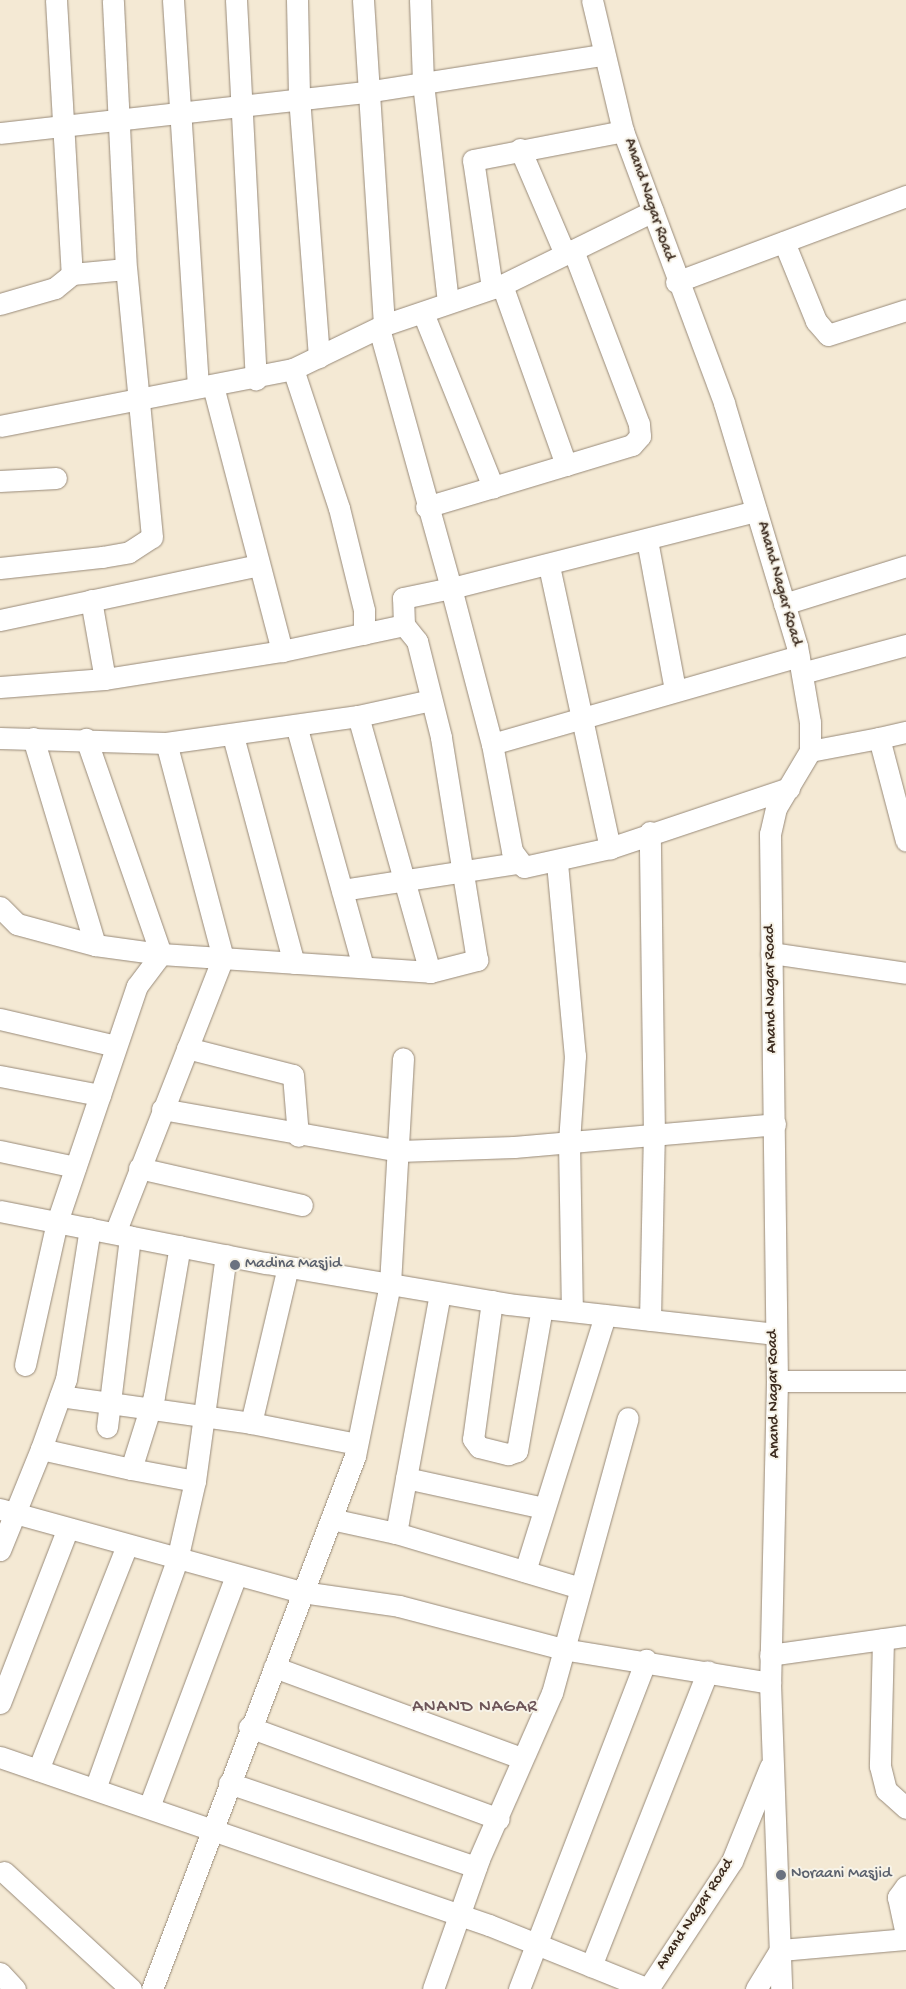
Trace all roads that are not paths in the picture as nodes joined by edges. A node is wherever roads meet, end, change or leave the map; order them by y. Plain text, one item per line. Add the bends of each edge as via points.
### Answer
1 (56, 0) edge
2 (113, 0) edge
3 (172, 0) edge
4 (236, 0) edge
5 (297, 0) edge
6 (362, 0) edge
7 (420, 0) edge
8 (592, 0) edge
9 (603, 55) junction
10 (423, 83) junction
11 (366, 92) junction
12 (299, 97) junction
13 (240, 104) junction
14 (178, 113) junction
15 (118, 121) junction
16 (63, 126) junction
17 (623, 131) junction
18 (0, 133) edge
19 (520, 149) junction
20 (906, 196) edge
21 (652, 210) junction
22 (784, 242) junction
23 (569, 252) junction
24 (126, 269) junction
25 (72, 274) junction
26 (676, 282) junction
27 (497, 286) junction
28 (448, 303) junction
29 (0, 304) edge
30 (906, 310) edge
31 (423, 313) junction
32 (381, 327) junction
33 (319, 357) junction
34 (293, 369) junction
35 (256, 379) junction
36 (205, 386) junction
37 (137, 397) junction
38 (0, 426) edge
39 (566, 465) junction
40 (56, 478) dead end
41 (0, 481) edge
42 (493, 487) junction
43 (426, 507) junction
44 (756, 511) junction
45 (647, 540) junction
46 (258, 565) junction
47 (549, 566) junction
48 (906, 566) edge
49 (0, 568) edge
50 (451, 588) junction
51 (92, 600) junction
52 (784, 604) junction
53 (0, 620) edge
54 (404, 625) junction
55 (364, 634) junction
56 (906, 645) edge
57 (282, 651) junction
58 (800, 665) junction
59 (105, 679) junction
60 (0, 687) edge
61 (675, 689) junction
62 (431, 700) junction
63 (358, 716) junction
64 (580, 722) junction
65 (296, 725) junction
66 (906, 732) edge
67 (233, 736) junction
68 (0, 738) edge
69 (33, 738) junction
70 (879, 738) junction
71 (86, 739) junction
72 (166, 743) junction
73 (492, 744) junction
74 (810, 751) junction
75 (789, 788) junction
76 (903, 818) edge
77 (650, 832) junction
78 (906, 841) edge
79 (610, 848) junction
80 (517, 863) junction
81 (557, 863) junction
82 (464, 869) junction
83 (404, 882) junction
84 (342, 890) junction
85 (0, 907) edge
86 (95, 945) junction
87 (771, 953) junction
88 (161, 954) junction
89 (223, 958) junction
90 (294, 962) junction
91 (363, 967) junction
92 (430, 972) junction
93 (906, 973) edge
94 (0, 1019) edge
95 (116, 1046) junction
96 (187, 1048) junction
97 (403, 1058) dead end
98 (0, 1076) edge
99 (100, 1095) junction
100 (162, 1109) junction
101 (775, 1124) junction
102 (298, 1136) junction
103 (654, 1136) junction
104 (569, 1142) junction
105 (0, 1151) edge
106 (399, 1151) junction
107 (75, 1167) junction
108 (139, 1168) junction
109 (302, 1205) dead end
110 (0, 1210) edge
111 (57, 1222) junction
112 (90, 1228) junction
113 (122, 1235) junction
114 (180, 1246) junction
115 (226, 1256) junction
116 (288, 1267) junction
117 (390, 1284) junction
118 (440, 1292) junction
119 (492, 1301) junction
120 (542, 1308) junction
121 (572, 1311) junction
122 (605, 1315) junction
123 (650, 1320) junction
124 (774, 1334) junction
125 (25, 1366) dead end
126 (777, 1381) junction
127 (906, 1381) edge
128 (60, 1396) junction
129 (110, 1404) junction
130 (149, 1411) junction
131 (628, 1418) dead end
132 (204, 1419) junction
133 (251, 1423) junction
134 (107, 1427) dead end
135 (358, 1444) junction
136 (41, 1450) junction
137 (132, 1470) junction
138 (406, 1478) junction
139 (195, 1481) junction
140 (544, 1508) junction
141 (7, 1512) edge
142 (331, 1518) junction
143 (67, 1530) junction
144 (396, 1533) junction
145 (127, 1545) junction
146 (0, 1550) edge
147 (177, 1560) junction
148 (525, 1571) junction
149 (236, 1575) junction
150 (580, 1588) junction
151 (302, 1592) junction
152 (906, 1636) edge
153 (883, 1639) junction
154 (563, 1649) junction
155 (770, 1655) junction
156 (646, 1660) junction
157 (274, 1667) junction
158 (708, 1671) junction
159 (770, 1683) junction
160 (0, 1702) edge
161 (249, 1726) junction
162 (0, 1757) edge
163 (521, 1758) junction
164 (773, 1760) junction
165 (38, 1770) junction
166 (229, 1784) junction
167 (95, 1789) junction
168 (149, 1807) junction
169 (906, 1808) edge
170 (499, 1818) junction
171 (213, 1828) junction
172 (476, 1867) junction
173 (4, 1872) dead end
174 (906, 1886) edge
175 (461, 1915) junction
176 (906, 1934) edge
177 (906, 1939) edge
178 (536, 1944) junction
179 (780, 1950) junction
180 (591, 1966) junction
181 (0, 1973) edge
182 (15, 1989) edge
183 (131, 1989) edge
184 (152, 1989) edge
185 (433, 1989) edge
186 (519, 1989) edge
187 (648, 1989) edge
188 (756, 1989) edge
189 (781, 1989) edge

1 - 16 street
2 - 15 street
3 - 14 street
4 - 13 street
5 - 12 street
6 - 11 street
7 - 10 street
8 - 9 street, Anand Nagar Road
9 - 10 street
9 - 17 street, Anand Nagar Road
10 - 11 street
10 - 28 street
11 - 12 street
11 - 32 street
12 - 13 street
12 - 33 street
13 - 14 street
13 - 35 street
14 - 15 street
14 - 36 street
15 - 16 street
15 - 24 street
16 - 18 street
16 - 25 street
17 - 19 street
17 - 21 street, Anand Nagar Road
19 - 23 street
19 - 27 street via 481,155 472,164
20 - 22 street
21 - 23 street
21 - 26 street, Anand Nagar Road
22 - 26 street
22 - 30 street via 816,321 828,336
23 - 27 street
23 - 39 street via 640,436 632,445
24 - 25 street
24 - 37 street
25 - 29 street via 55,288
26 - 44 street, Anand Nagar Road via 724,403
27 - 28 street
27 - 39 street
28 - 31 street
31 - 32 street
31 - 42 street
32 - 33 street
32 - 43 street
33 - 34 street
34 - 35 street
34 - 55 street via 339,508 364,610
35 - 36 street
36 - 37 street
36 - 46 street
37 - 38 street
37 - 49 street via 152,537 143,546 111,556
39 - 42 street
40 - 41 street
42 - 43 street
43 - 50 street
44 - 45 street
44 - 52 street, Anand Nagar Road
45 - 47 street
45 - 61 street
46 - 51 street
46 - 57 street
47 - 50 street
47 - 64 street
48 - 52 street
50 - 54 street via 403,598
50 - 73 street
51 - 53 street
51 - 59 street
52 - 58 street, Anand Nagar Road
54 - 55 street
54 - 62 street via 417,641
55 - 57 street
56 - 58 street
57 - 59 street
58 - 61 street
58 - 74 street, Anand Nagar Road
59 - 60 street
61 - 64 street
62 - 63 street
62 - 82 street
63 - 65 street
63 - 83 street
64 - 73 street
64 - 79 street
65 - 67 street
65 - 84 street
66 - 70 street
67 - 72 street
67 - 90 street
68 - 69 street
69 - 71 street
69 - 86 street
70 - 74 street
70 - 76 street
71 - 72 street
71 - 88 street
72 - 89 street
73 - 80 street
74 - 75 street, Anand Nagar Road
75 - 77 street
75 - 87 street, Anand Nagar Road via 776,808 770,834
76 - 78 street
77 - 79 street
77 - 103 street
79 - 81 street
80 - 81 street via 524,868
80 - 82 street
81 - 104 street via 575,1056
82 - 83 street
82 - 92 street via 477,960
83 - 84 street
83 - 92 street
84 - 91 street
85 - 86 street via 17,924
86 - 88 street
87 - 93 street
87 - 101 street, Anand Nagar Road
88 - 89 street
88 - 95 street via 137,986
89 - 90 street
89 - 96 street
90 - 91 street
91 - 92 street
94 - 95 street
95 - 99 street
96 - 100 street
96 - 102 street via 293,1075
97 - 106 street
98 - 99 street
99 - 107 street
100 - 102 street
100 - 108 street
101 - 103 street
101 - 124 street, Anand Nagar Road
102 - 106 street
103 - 104 street
103 - 123 street
104 - 106 street
104 - 121 street
105 - 107 street
106 - 117 street
107 - 111 street
108 - 109 street
108 - 113 street
110 - 111 street
111 - 112 street
111 - 125 street
112 - 113 street
112 - 128 street
113 - 114 street
113 - 129 street
114 - 115 street
114 - 130 street
115 - 116 street
115 - 132 street
116 - 117 street
116 - 133 street
117 - 118 street
117 - 135 street
118 - 119 street
118 - 138 street
119 - 120 street
119 - 120 street via 473,1439 479,1447 508,1454 517,1451
120 - 121 street
121 - 122 street
122 - 123 street
122 - 140 street
123 - 124 street
124 - 126 street, Anand Nagar Road
126 - 127 street
126 - 155 street, Anand Nagar Road
128 - 129 street
128 - 136 street
129 - 130 street
129 - 134 street
130 - 132 street
130 - 137 street
131 - 150 street
132 - 133 street
132 - 139 street
133 - 135 street
135 - 142 street
136 - 137 street
136 - 141 street
137 - 139 street
138 - 140 street
138 - 144 street
139 - 147 street
140 - 148 street
141 - 143 street
141 - 146 street
142 - 144 street
142 - 151 street
143 - 145 street
143 - 160 street
144 - 148 street
145 - 147 street
145 - 165 street
147 - 149 street
147 - 167 street
148 - 150 street
149 - 151 street
149 - 168 street
150 - 154 street
151 - 154 street via 399,1606
151 - 157 street
152 - 153 street
153 - 155 street
153 - 169 street via 880,1766 886,1790
154 - 156 street
154 - 163 street via 552,1693
155 - 159 street, Anand Nagar Road
156 - 158 street
156 - 178 street
157 - 161 street
157 - 163 street
158 - 159 street
158 - 180 street
159 - 164 street, Anand Nagar Road
161 - 166 street
161 - 170 street
162 - 165 street
163 - 170 street
164 - 179 street
164 - 187 street, Anand Nagar Road via 732,1861
165 - 167 street
166 - 171 street
166 - 172 street
167 - 168 street
168 - 171 street
170 - 172 street
171 - 175 street
171 - 184 street
172 - 175 street
173 - 183 street
174 - 176 street via 898,1897
175 - 178 street
175 - 185 street
177 - 179 street
178 - 180 street
178 - 186 street
179 - 188 street
179 - 189 street
180 - 187 street
181 - 182 street

